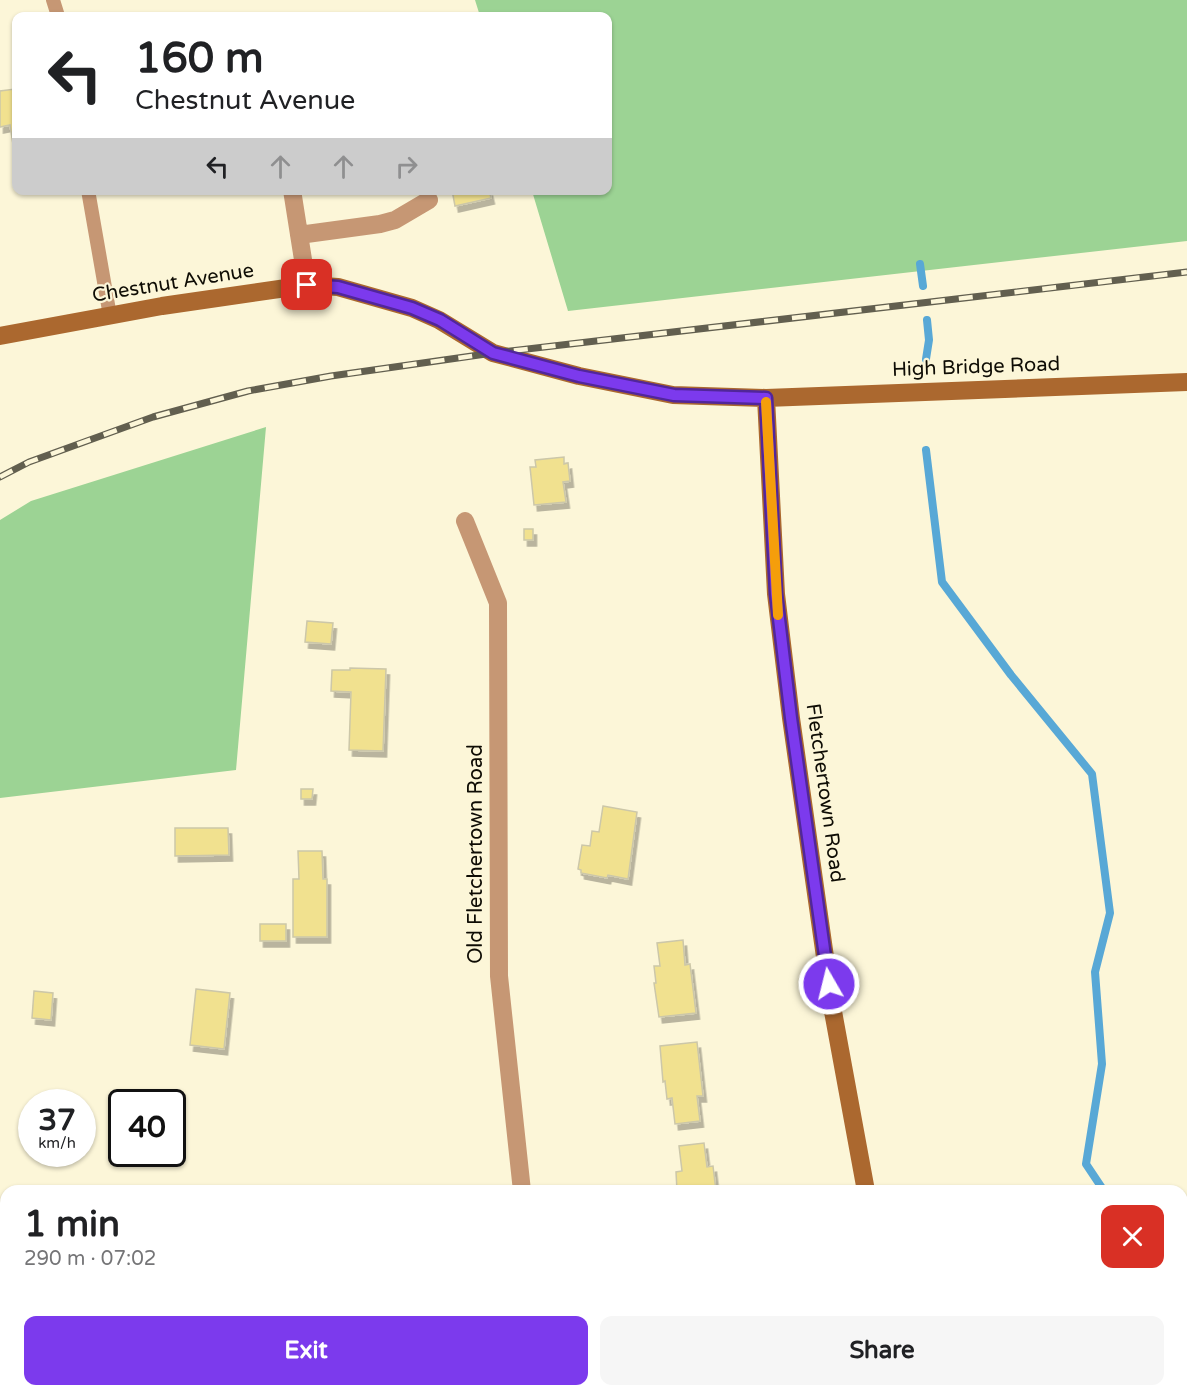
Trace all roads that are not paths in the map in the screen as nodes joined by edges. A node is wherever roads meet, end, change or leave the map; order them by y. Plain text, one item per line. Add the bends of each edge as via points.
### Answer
1 (89, 195) edge
2 (293, 195) edge
3 (429, 200) dead end
4 (299, 236) junction
5 (307, 285) junction
6 (110, 316) junction
7 (0, 336) edge
8 (1187, 382) edge
9 (766, 398) junction
10 (465, 521) dead end
11 (521, 1185) edge
12 (865, 1185) edge

1 - 6 lane
2 - 4 street
3 - 4 street via 380,224
4 - 5 street
5 - 6 street, Chestnut Avenue
5 - 9 street, Chestnut Avenue via 338,287 412,308 440,320 493,353 579,376 674,395
6 - 7 street, Chestnut Avenue
8 - 9 street, High Bridge Road
9 - 12 street, Fletchertown Road via 776,594 791,718 832,1006
10 - 11 street, Old Fletchertown Road via 498,603 499,976

